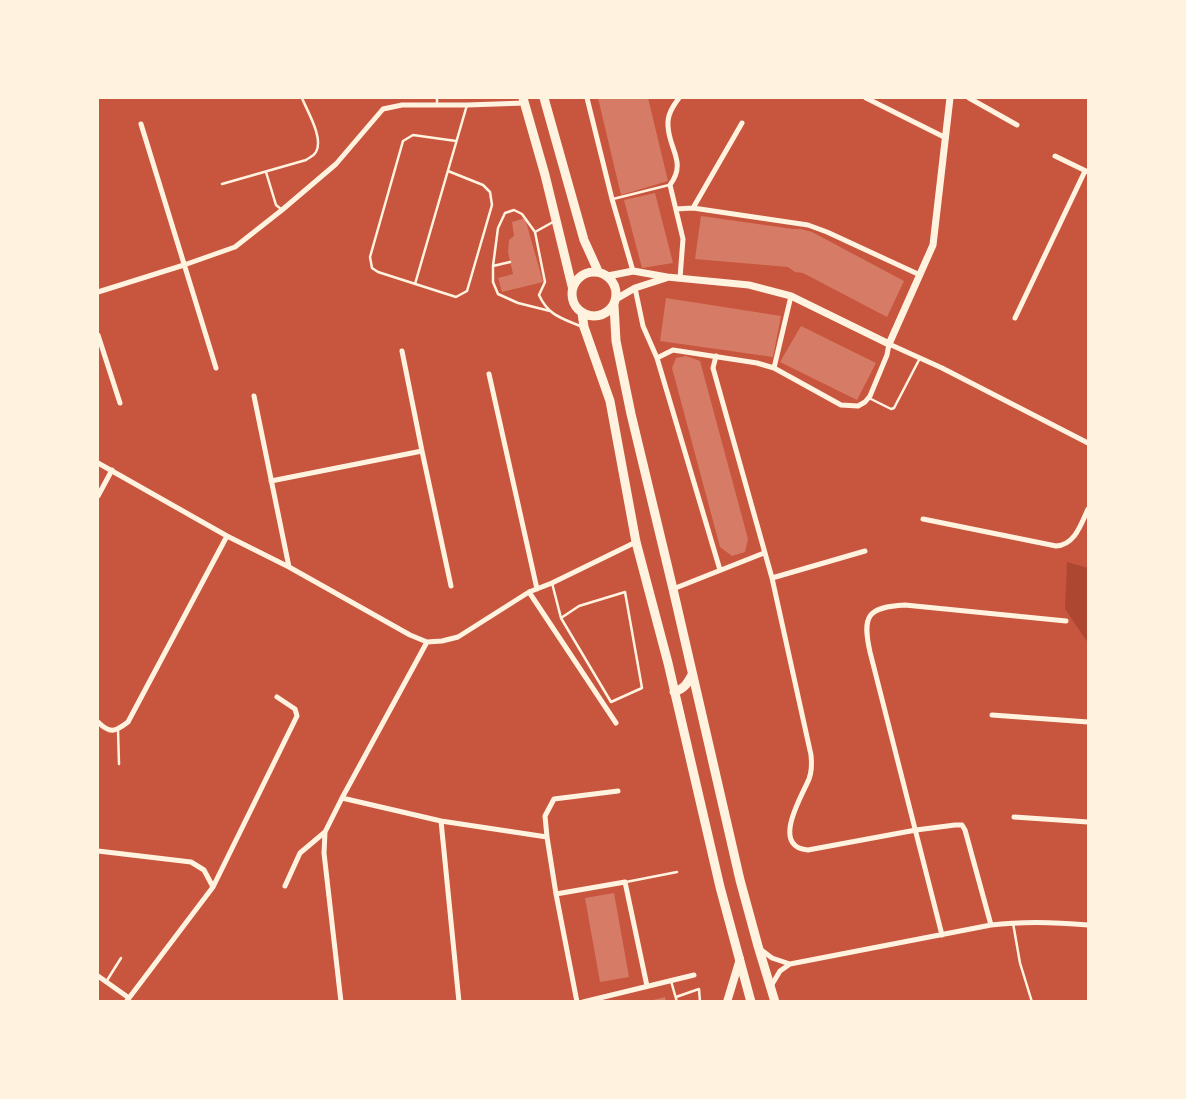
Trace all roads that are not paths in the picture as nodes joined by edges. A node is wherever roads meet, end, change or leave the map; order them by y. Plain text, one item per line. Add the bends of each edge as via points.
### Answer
1 (302, 98) edge
2 (437, 98) edge
3 (544, 98) edge
4 (587, 98) edge
5 (679, 98) edge
6 (866, 98) edge
7 (950, 98) edge
8 (969, 98) edge
9 (524, 100) edge
10 (437, 105) junction
11 (467, 105) junction
12 (742, 123) dead end
13 (141, 124) dead end
14 (1017, 125) dead end
15 (946, 138) junction
16 (456, 141) junction
17 (1055, 156) dead end
18 (266, 172) junction
19 (448, 172) junction
20 (1087, 172) edge
21 (222, 184) dead end
22 (670, 185) junction
23 (612, 199) junction
24 (694, 208) junction
25 (676, 209) junction
26 (282, 210) junction
27 (556, 220) junction
28 (535, 232) junction
29 (540, 255) junction
30 (535, 256) dead end
31 (510, 262) dead end
32 (184, 265) junction
33 (493, 266) junction
34 (633, 271) junction
35 (598, 272) junction
36 (920, 275) junction
37 (608, 276) junction
38 (667, 278) junction
39 (680, 278) junction
40 (415, 284) junction
41 (572, 286) junction
42 (635, 288) junction
43 (98, 292) edge
44 (791, 296) junction
45 (615, 302) junction
46 (550, 311) junction
47 (582, 314) junction
48 (1015, 318) dead end
49 (584, 327) junction
50 (98, 335) edge
51 (889, 344) junction
52 (402, 351) dead end
53 (716, 356) junction
54 (657, 358) junction
55 (920, 358) junction
56 (216, 368) dead end
57 (774, 368) junction
58 (489, 374) dead end
59 (254, 396) dead end
60 (868, 398) junction
61 (120, 403) dead end
62 (1088, 442) edge
63 (422, 451) junction
64 (98, 463) edge
65 (112, 470) junction
66 (271, 481) junction
67 (98, 496) edge
68 (1088, 509) edge
69 (923, 519) dead end
70 (226, 536) junction
71 (636, 542) junction
72 (865, 551) dead end
73 (764, 553) junction
74 (289, 568) junction
75 (720, 570) junction
76 (772, 578) junction
77 (552, 583) junction
78 (451, 586) dead end
79 (537, 589) junction
80 (673, 589) junction
81 (530, 592) junction
82 (561, 618) junction
83 (1066, 621) dead end
84 (427, 642) junction
85 (692, 675) junction
86 (674, 692) junction
87 (277, 698) dead end
88 (992, 715) dead end
89 (98, 722) edge
90 (616, 722) dead end
91 (1088, 722) edge
92 (118, 730) junction
93 (119, 764) dead end
94 (618, 791) dead end
95 (342, 798) junction
96 (1014, 817) dead end
97 (441, 821) junction
98 (1088, 822) edge
99 (916, 830) junction
100 (325, 832) junction
101 (548, 837) junction
102 (98, 851) edge
103 (677, 872) dead end
104 (625, 882) junction
105 (285, 886) dead end
106 (213, 887) junction
107 (556, 894) junction
108 (1013, 922) junction
109 (991, 925) junction
110 (1088, 925) edge
111 (942, 935) junction
112 (758, 946) junction
113 (121, 958) dead end
114 (740, 959) junction
115 (790, 964) junction
116 (694, 975) dead end
117 (98, 976) edge
118 (671, 980) junction
119 (106, 982) junction
120 (647, 986) junction
121 (771, 988) junction
122 (676, 997) junction
123 (127, 1000) edge
124 (341, 1002) edge
125 (459, 1002) edge
126 (577, 1002) edge
127 (583, 1002) edge
128 (677, 1002) edge
129 (700, 1002) edge
130 (727, 1002) edge
131 (751, 1002) edge
132 (775, 1002) edge
133 (1032, 1002) edge

1 - 18 lane via 314,126 317,150 306,160
2 - 10 lane
3 - 35 main road via 584,240
4 - 23 street
5 - 22 street via 671,109 667,125 678,166 677,176
6 - 15 street
7 - 15 street
8 - 14 street
9 - 11 street
9 - 27 main road
10 - 11 street
10 - 26 street via 402,105 383,109 336,164
11 - 16 lane
12 - 24 street
13 - 32 street
15 - 36 street via 933,245
16 - 19 lane
16 - 40 lane via 414,135 403,142 370,257 372,268 378,272
17 - 20 street
18 - 21 lane
18 - 26 lane via 276,205
19 - 40 lane
19 - 40 lane via 483,185 490,192 492,205 467,291 456,297
20 - 48 street
22 - 23 lane
22 - 25 street
23 - 34 street
24 - 25 street
24 - 36 street via 808,225
25 - 39 street via 683,239
26 - 32 street via 235,246
27 - 28 lane
27 - 41 main road
28 - 29 lane
28 - 33 lane via 522,214 514,210 504,213 498,228
29 - 30 lane
29 - 46 lane via 545,282 539,295
31 - 33 lane
32 - 43 street
32 - 56 street
33 - 46 lane via 493,282 498,294
34 - 37 street
34 - 38 street
35 - 37 main road
35 - 41 main road via 587,272
36 - 51 street
37 - 45 main road via 616,290
38 - 39 street
38 - 42 street
39 - 44 street via 749,285
41 - 47 main road via 571,296
42 - 45 street
42 - 54 street via 643,326
44 - 51 street
44 - 57 street
45 - 47 main road via 608,312 600,316
45 - 80 main road via 619,359
46 - 49 lane
47 - 49 main road
49 - 71 main road via 610,401
50 - 61 street
51 - 55 street
51 - 60 street via 888,354
52 - 63 street
53 - 54 street via 673,350
53 - 57 street
53 - 73 street via 713,368
54 - 75 street
55 - 60 lane via 894,408
55 - 62 street
57 - 60 street via 841,405 858,406
58 - 79 street
59 - 66 street
63 - 66 street
63 - 78 street
64 - 65 street
65 - 67 street
65 - 70 street
66 - 74 street
68 - 69 street via 1073,538 1063,546
70 - 74 street
70 - 92 street via 134,712
71 - 77 street
71 - 86 main road
72 - 76 street
73 - 75 street
73 - 76 street
74 - 84 street
75 - 80 street
76 - 99 street via 811,755 811,772 793,814 790,838 801,850 815,850
77 - 79 street
77 - 82 lane
79 - 81 street
80 - 85 main road
81 - 84 street via 458,637
81 - 90 street
82 - 82 lane via 611,702 642,688 625,592 579,606
83 - 99 street via 905,605 890,606 869,616 866,634
84 - 95 street
85 - 86 main road via 682,690
85 - 112 main road
86 - 114 main road
87 - 106 street via 295,709 296,716
88 - 91 street
89 - 92 street via 109,730
92 - 93 lane
94 - 101 street via 554,799 545,816
95 - 97 street
95 - 100 street
96 - 98 street
97 - 101 street
97 - 125 street
99 - 109 street via 962,825
99 - 111 street
100 - 105 street via 300,853
100 - 124 street via 324,853
101 - 107 street
102 - 106 street via 191,862 204,870
103 - 104 lane
104 - 107 street
104 - 120 street
106 - 123 street
107 - 126 street
108 - 109 street
108 - 110 street
108 - 133 lane via 1020,963
109 - 111 street
111 - 115 street
112 - 115 street via 772,958
112 - 121 main road
113 - 119 lane
114 - 130 main road
114 - 131 main road
115 - 121 street via 780,971
116 - 118 street
117 - 119 street
118 - 120 street
118 - 122 lane
119 - 123 street
120 - 127 street
121 - 132 main road
122 - 128 lane
122 - 129 lane via 699,989

